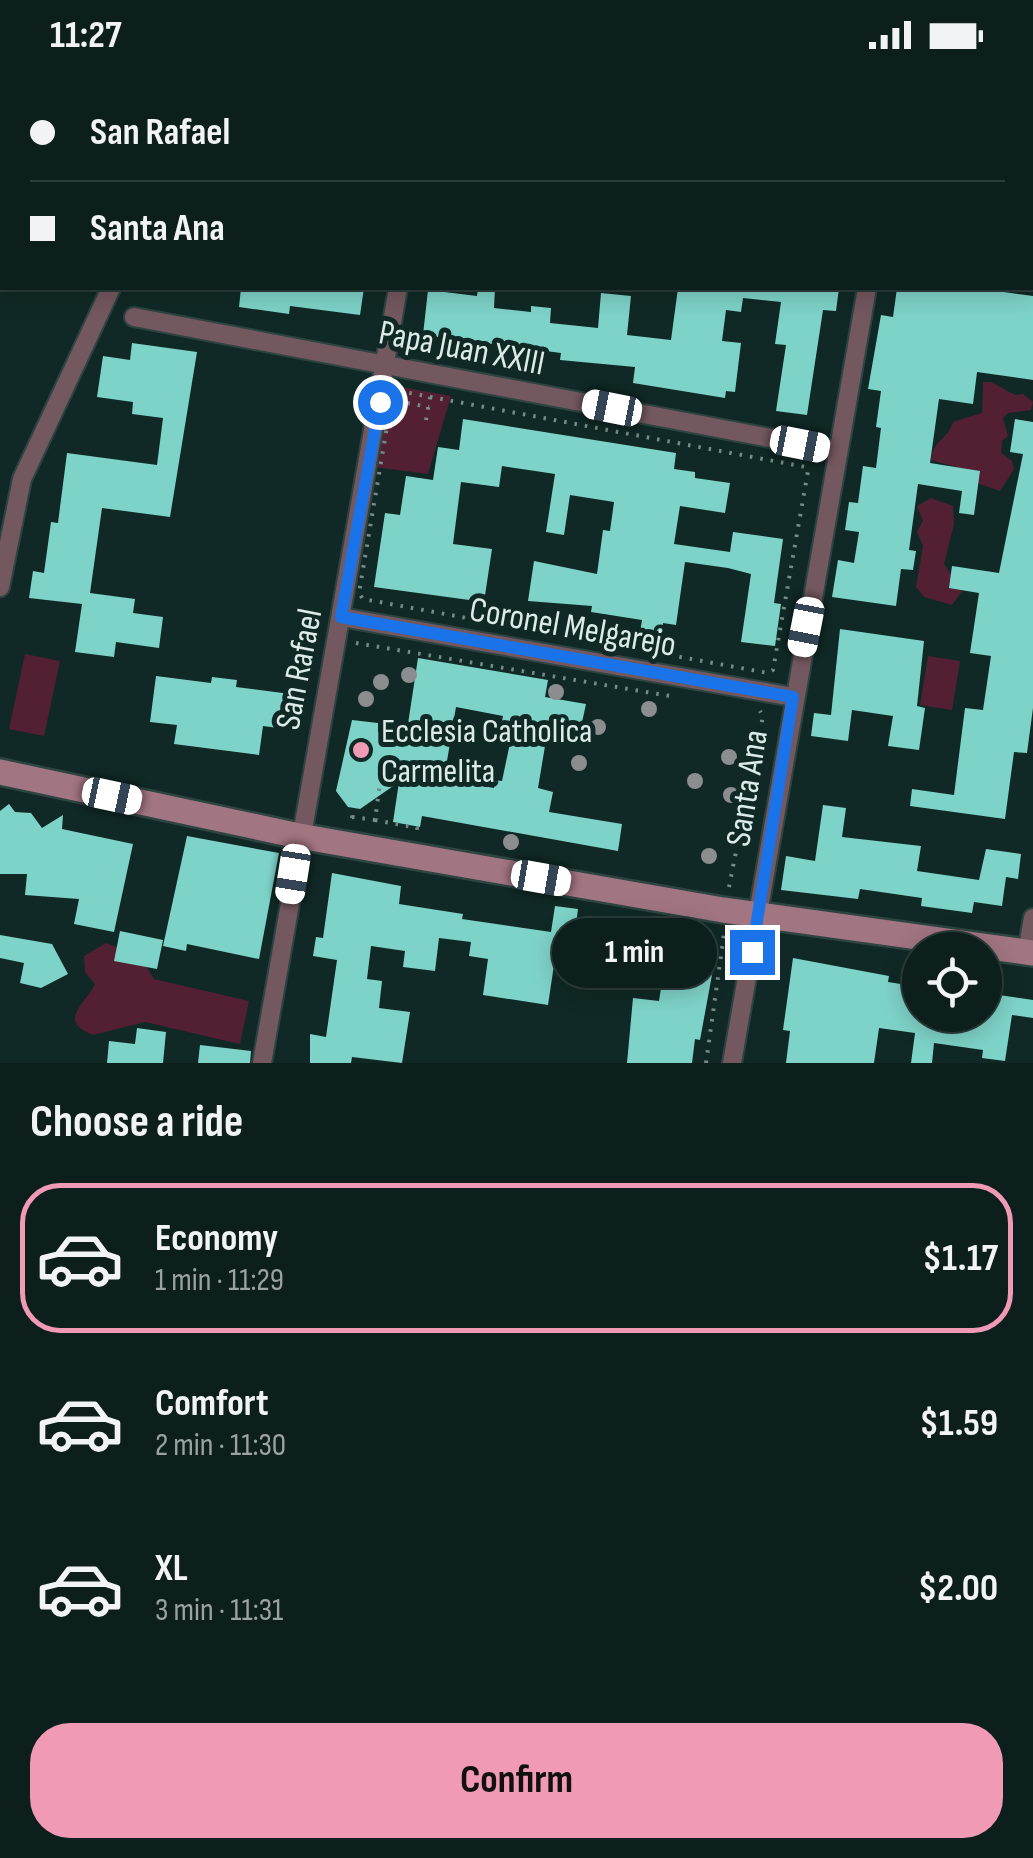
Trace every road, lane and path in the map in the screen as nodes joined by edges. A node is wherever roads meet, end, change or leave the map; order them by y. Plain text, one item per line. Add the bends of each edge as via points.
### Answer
1 (110, 290) edge
2 (398, 290) edge
3 (867, 290) edge
4 (134, 317) dead end
5 (386, 366) junction
6 (392, 397) dead end
7 (430, 397) junction
8 (428, 407) junction
9 (426, 420) dead end
10 (838, 451) junction
11 (388, 464) dead end
12 (0, 587) edge
13 (341, 617) junction
14 (350, 646) dead end
15 (773, 670) dead end
16 (793, 697) junction
17 (684, 698) dead end
18 (762, 714) dead end
19 (0, 772) edge
20 (386, 784) dead end
21 (354, 808) dead end
22 (375, 820) junction
23 (417, 828) dead end
24 (299, 836) junction
25 (729, 891) dead end
26 (759, 915) junction
27 (1033, 918) edge
28 (725, 931) dead end
29 (1030, 952) edge
30 (262, 1063) edge
31 (706, 1063) edge
32 (732, 1063) edge

1 - 12 street via 22,479
2 - 5 street, San Rafael
3 - 10 street, Santa Ana
4 - 5 street, Papa Juan XXIII
5 - 10 street, Papa Juan XXIII
5 - 13 street, San Rafael
6 - 7 path, Papa Juan XXIII
7 - 8 path
7 - 15 path, Papa Juan XXIII via 806,467
8 - 9 path
8 - 11 path via 398,404
10 - 16 street, Santa Ana
13 - 16 street, Coronel Melgarejo
13 - 24 street, San Rafael
14 - 17 path, Coronel Melgarejo
16 - 26 street, Santa Ana
18 - 25 path, Santa Ana
19 - 24 street
20 - 22 path via 380,783
21 - 22 path via 352,816
22 - 23 path
24 - 26 street
24 - 30 street, San Rafael
26 - 29 street
26 - 32 street, Santa Ana
27 - 29 street
28 - 31 path

